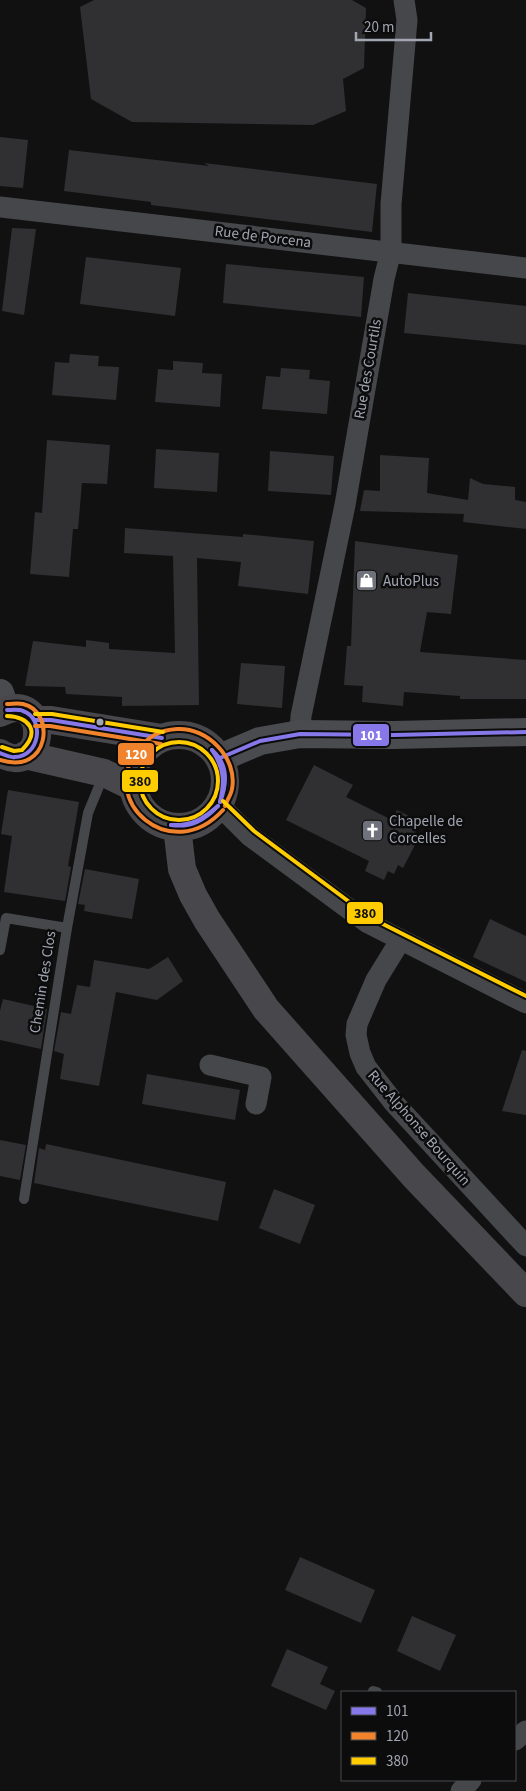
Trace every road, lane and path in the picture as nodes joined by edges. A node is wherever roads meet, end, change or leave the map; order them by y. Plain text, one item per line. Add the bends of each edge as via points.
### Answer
1 (404, 0) edge
2 (0, 206) edge
3 (391, 251) junction
4 (526, 268) edge
5 (2, 705) edge
6 (35, 720) junction
7 (526, 732) edge
8 (300, 734) junction
9 (162, 738) junction
10 (12, 754) edge
11 (220, 758) junction
12 (104, 773) junction
13 (133, 787) junction
14 (219, 805) junction
15 (177, 827) junction
16 (67, 928) junction
17 (400, 941) junction
18 (0, 950) edge
19 (526, 1003) edge
20 (210, 1065) dead end
21 (256, 1104) dead end
22 (24, 1199) dead end
23 (526, 1246) edge
24 (526, 1293) edge
25 (526, 1731) edge
26 (516, 1739) edge
27 (470, 1781) edge
28 (461, 1791) edge

1 - 3 street, Rue des Courtils via 407,20 391,204
2 - 3 street, Rue de Porcena
3 - 4 street, Rue de Porcena
3 - 8 street, Rue des Courtils
5 - 6 main road via 22,710
6 - 9 main road
6 - 10 main road via 39,736 36,744
7 - 8 street
8 - 11 street via 260,741
9 - 11 main road via 175,734 201,740
9 - 13 main road via 139,757
10 - 12 main road
11 - 14 main road via 226,782
12 - 13 main road
12 - 16 lane, Chemin des Clos via 88,813
13 - 15 main road via 144,810 153,819
14 - 15 main road via 202,822
14 - 17 street via 250,836 368,923
15 - 24 main road via 182,869 193,895 266,1009 414,1176
16 - 18 lane via 6,918
16 - 22 lane, Chemin des Clos
17 - 19 street
17 - 23 street, Rue Alphonse Bourquin via 376,980 357,1024 360,1053 366,1067 395,1104
20 - 21 street via 261,1077
25 - 26 street
27 - 28 street

